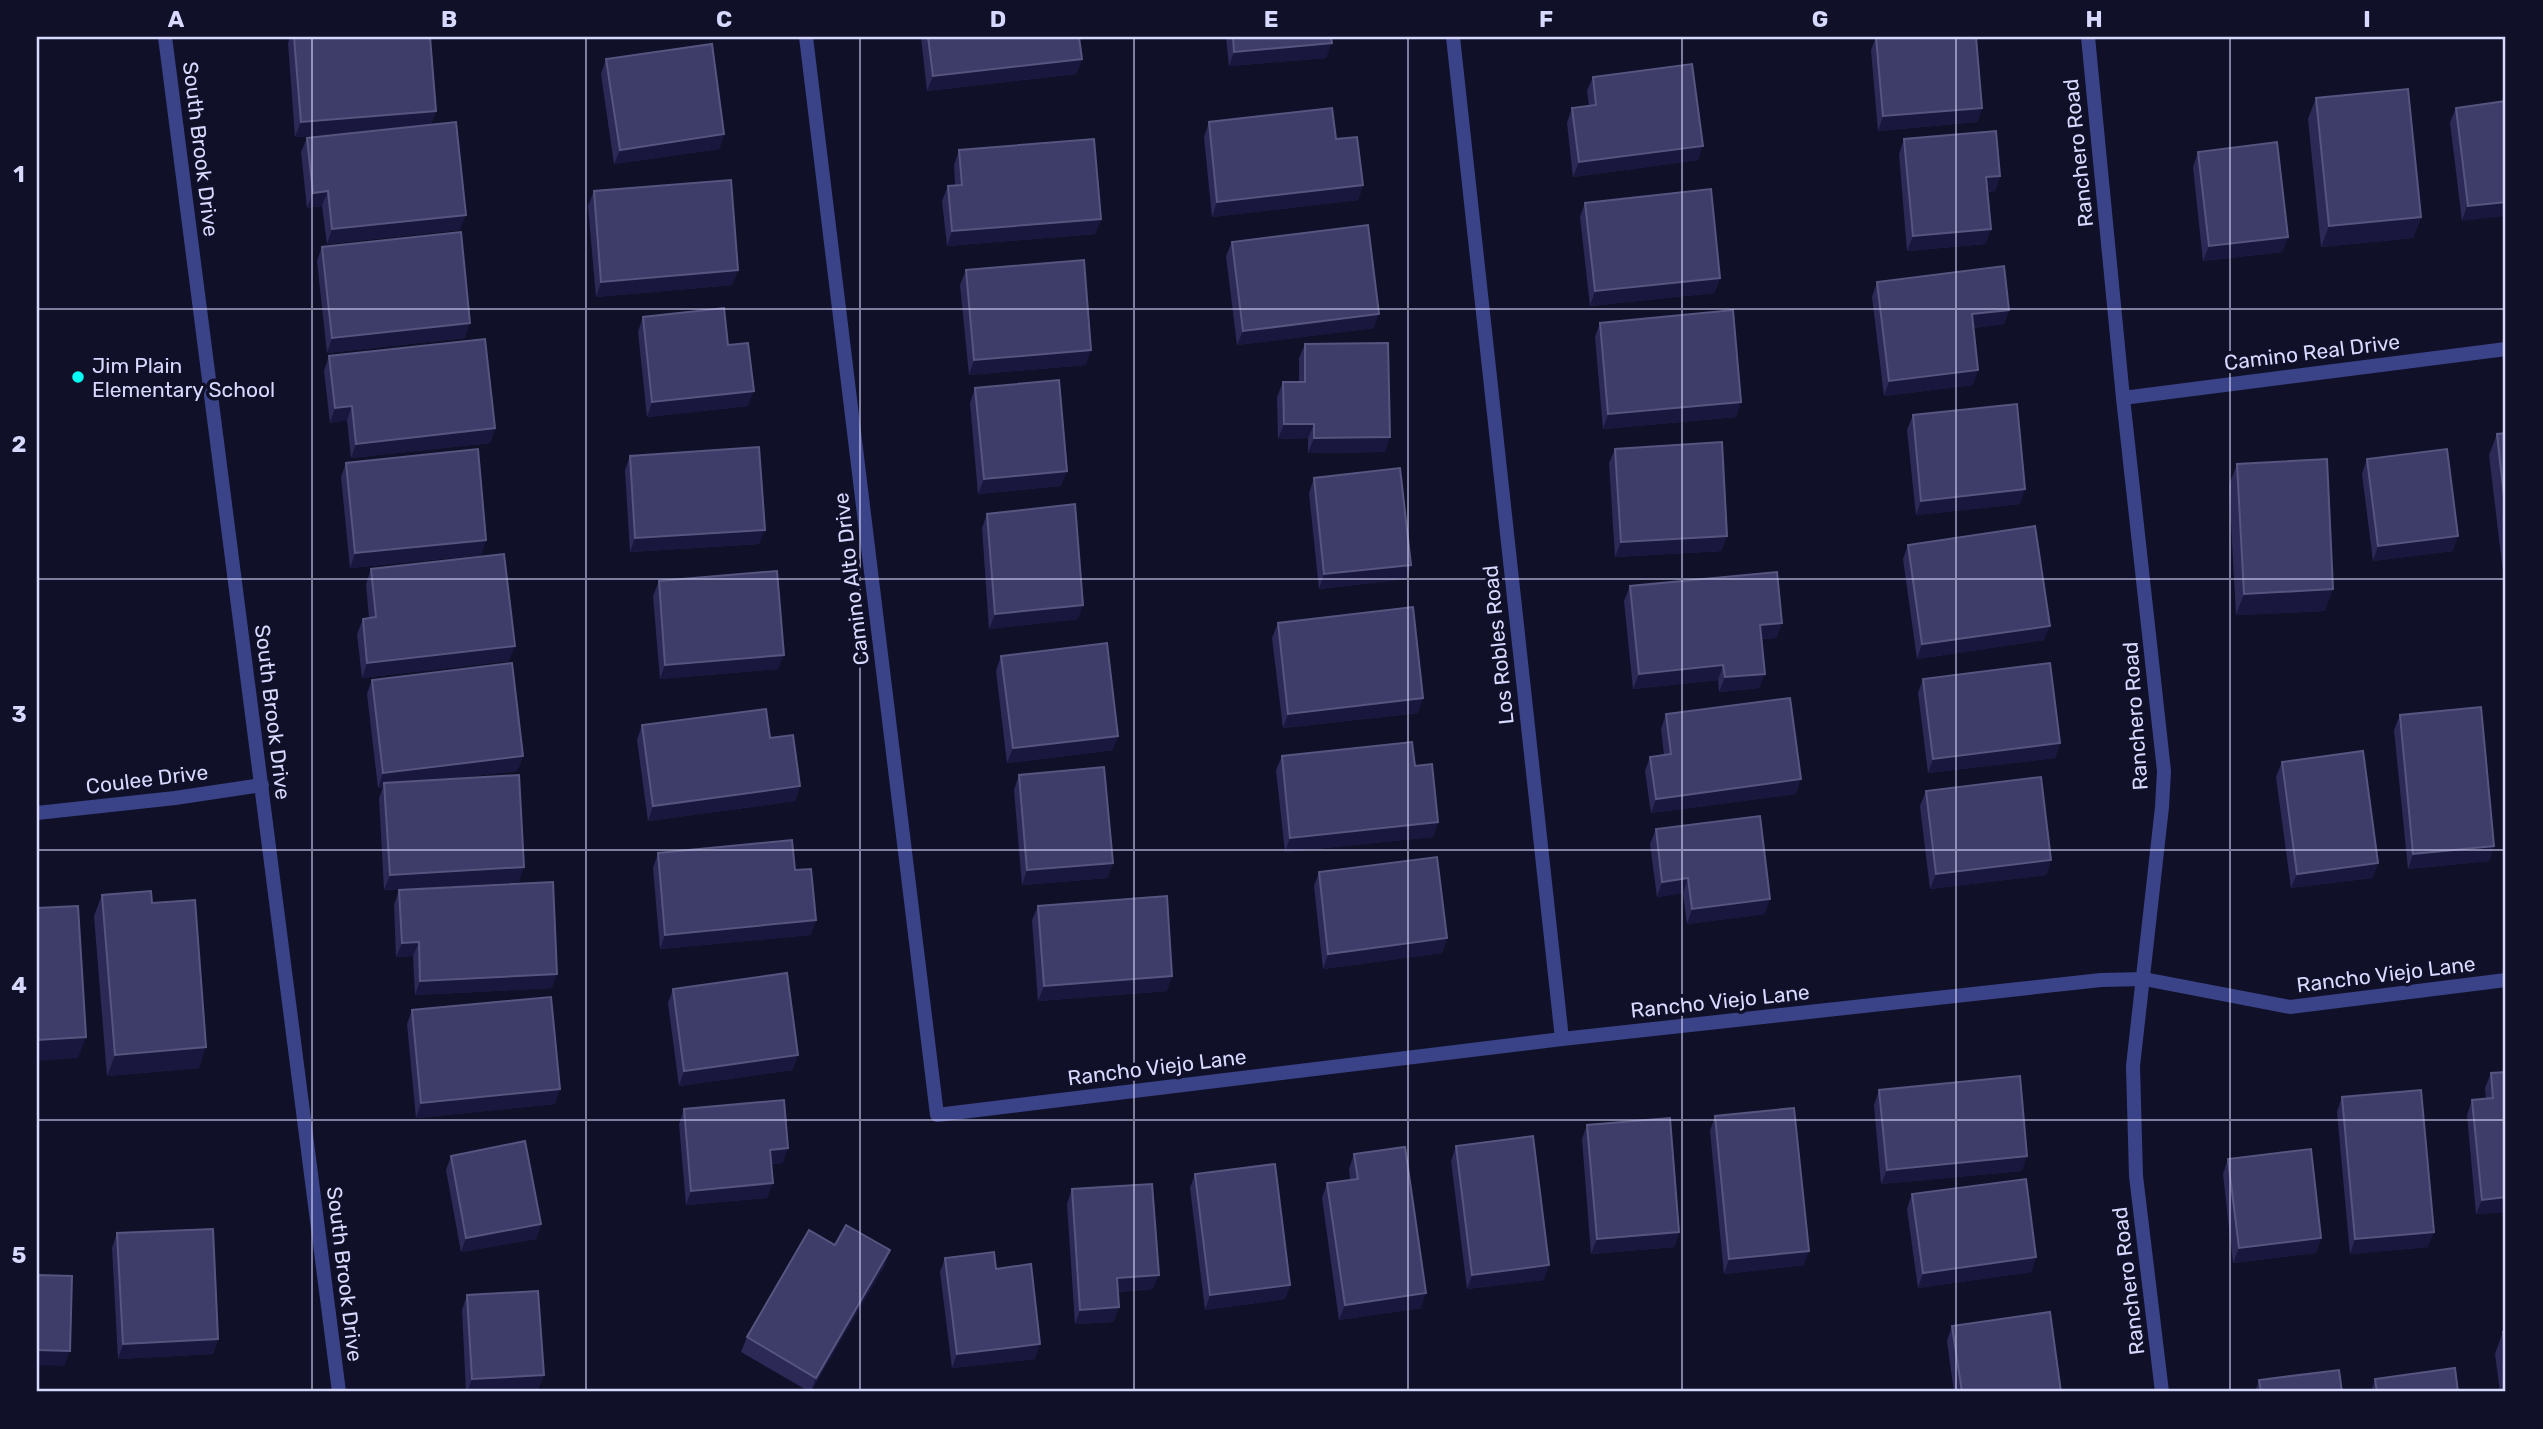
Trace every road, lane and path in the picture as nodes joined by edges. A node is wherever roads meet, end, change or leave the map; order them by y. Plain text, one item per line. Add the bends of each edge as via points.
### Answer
1 (165, 37) edge
2 (806, 37) edge
3 (1453, 37) edge
4 (2088, 37) edge
5 (2506, 349) edge
6 (2123, 398) junction
7 (262, 785) junction
8 (37, 813) edge
9 (2144, 979) junction
10 (2506, 981) edge
11 (1562, 1039) junction
12 (937, 1115) joint
13 (339, 1392) edge
14 (2162, 1392) edge

1 - 7 street, South Brook Drive
2 - 12 street, Camino Alto Drive
3 - 11 street, Los Robles Road
4 - 6 street, Ranchero Road
5 - 6 street, Camino Real Drive
6 - 9 street, Ranchero Road via 2164,771
7 - 8 street, Coulee Drive
7 - 13 street, South Brook Drive
9 - 10 street, Rancho Viejo Lane via 2290,1007
9 - 11 street, Rancho Viejo Lane
9 - 14 street, Ranchero Road via 2133,1066 2133,1126
11 - 12 street, Rancho Viejo Lane

